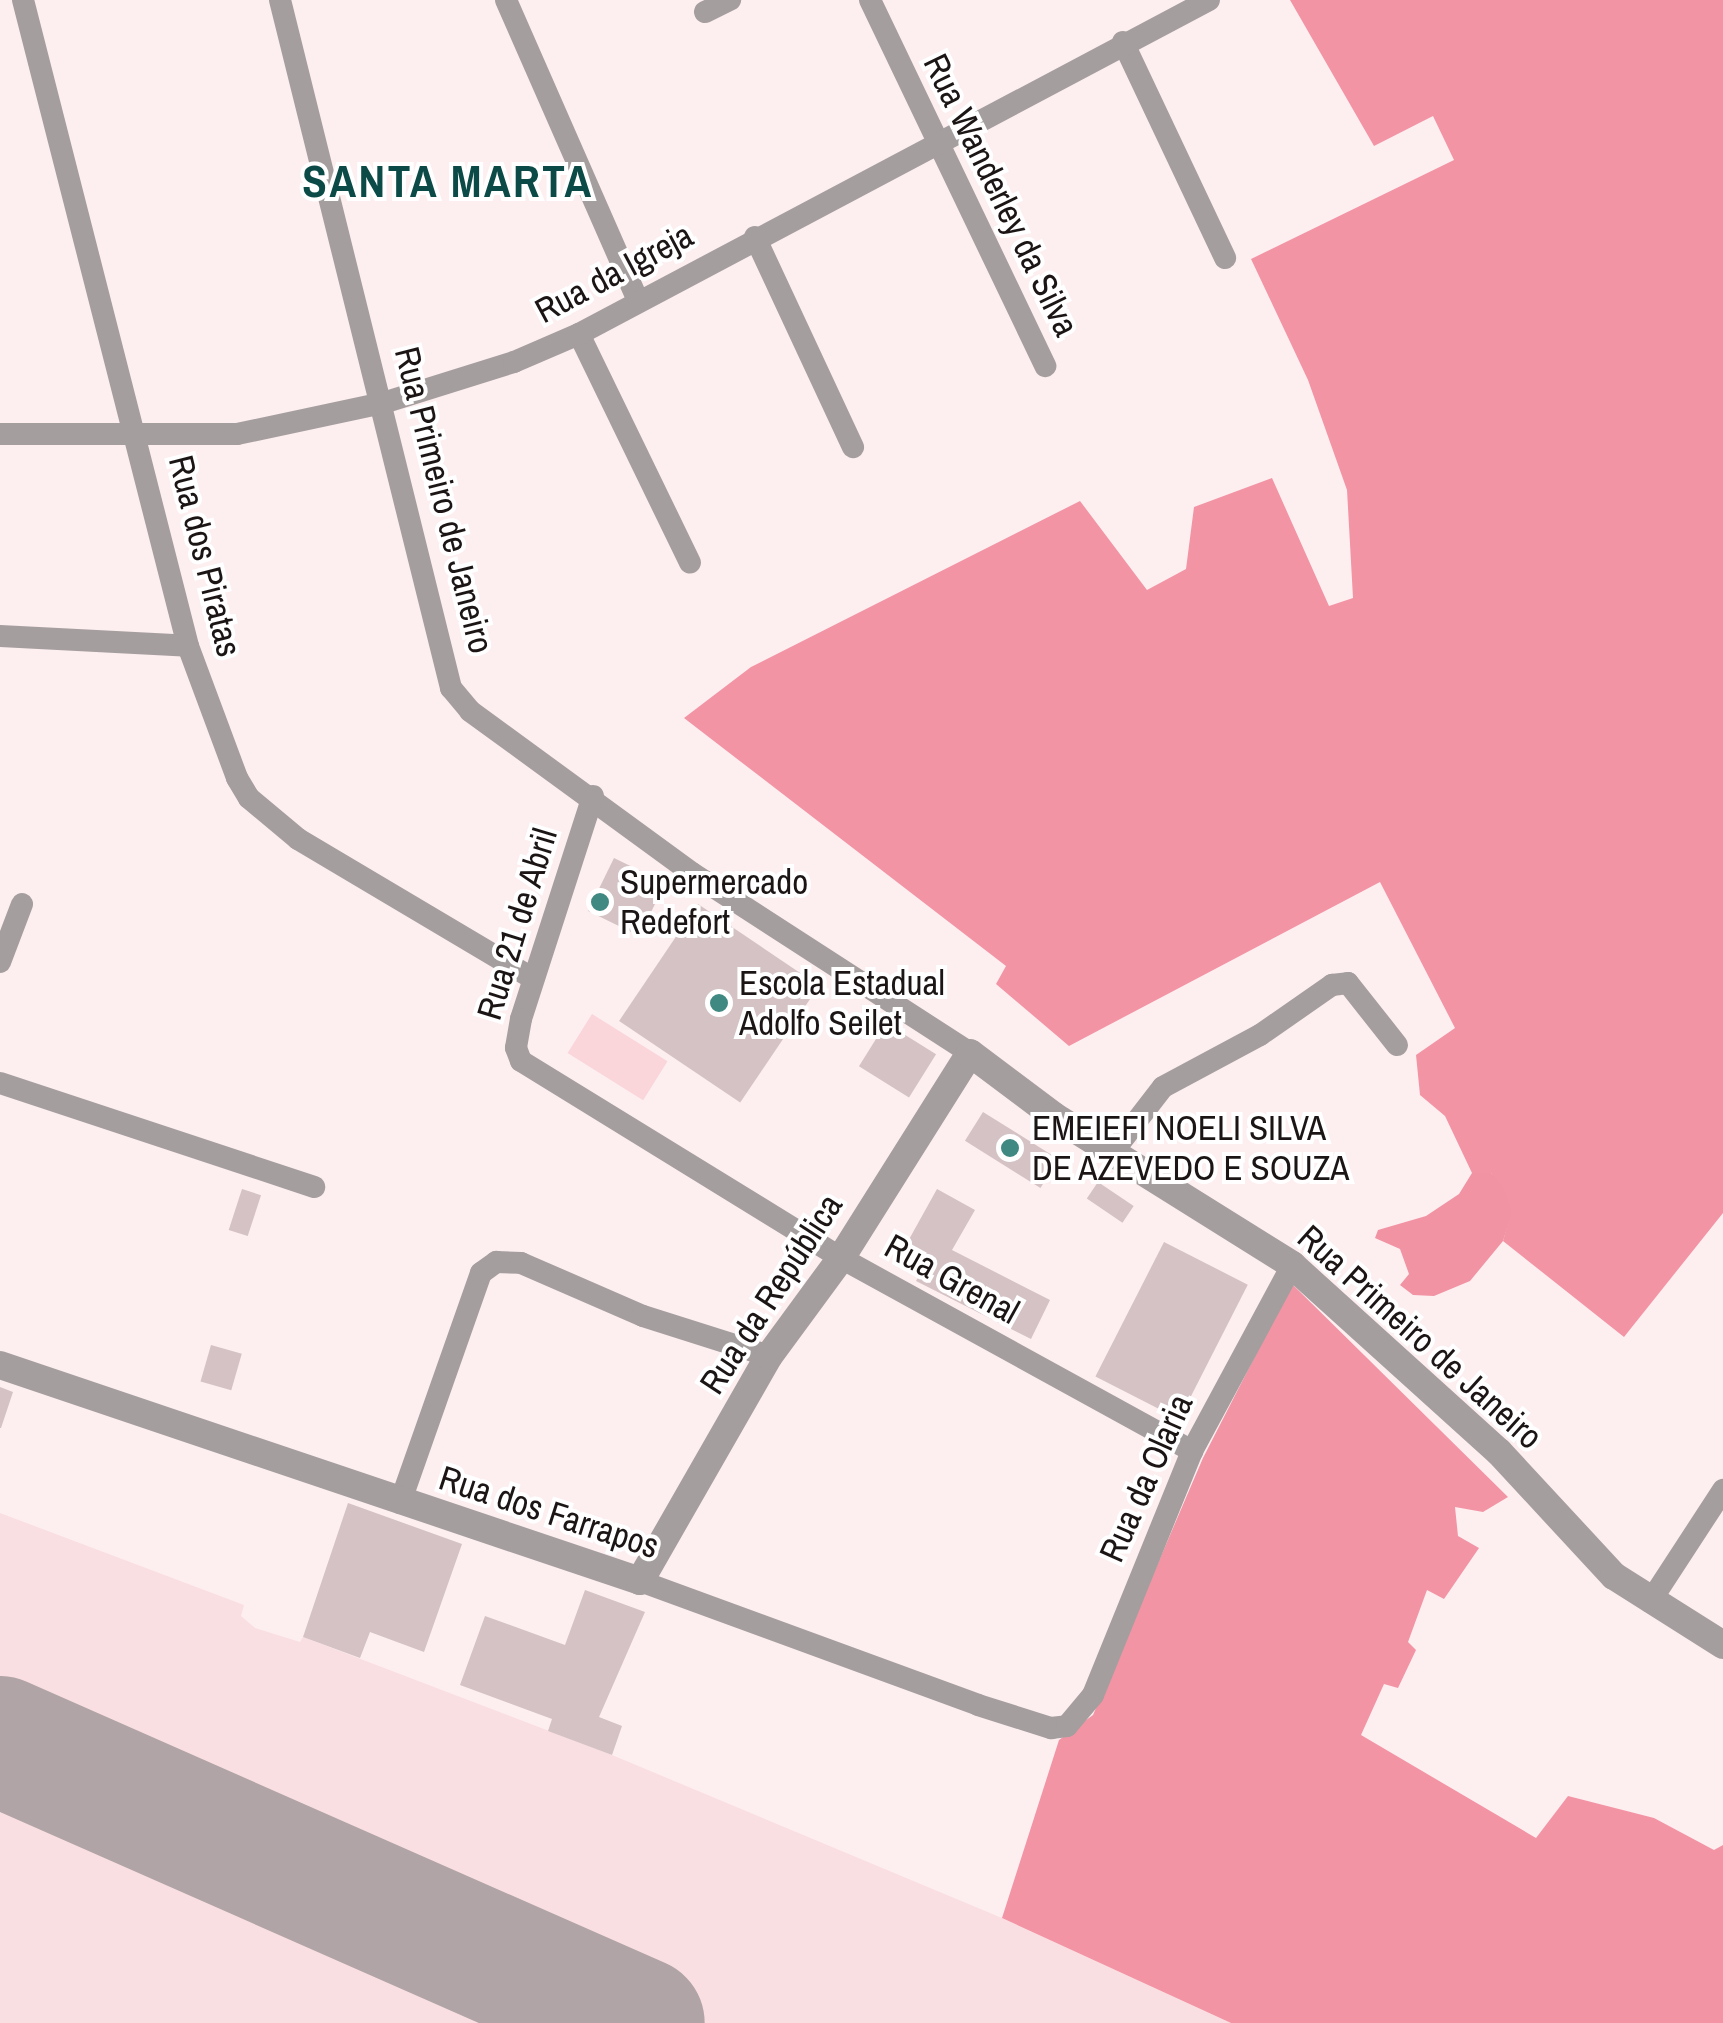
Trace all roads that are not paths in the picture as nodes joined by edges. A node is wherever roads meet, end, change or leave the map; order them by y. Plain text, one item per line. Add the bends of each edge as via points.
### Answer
1 (23, 0) edge
2 (280, 0) edge
3 (506, 0) edge
4 (730, 0) edge
5 (870, 0) edge
6 (1209, 0) edge
7 (704, 12) dead end
8 (1123, 42) junction
9 (932, 142) junction
10 (754, 237) junction
11 (1225, 258) dead end
12 (638, 300) junction
13 (579, 334) junction
14 (1045, 366) dead end
15 (383, 403) junction
16 (0, 434) edge
17 (139, 438) junction
18 (853, 447) dead end
19 (690, 563) dead end
20 (0, 636) edge
21 (188, 646) junction
22 (593, 796) junction
23 (22, 904) dead end
24 (0, 962) edge
25 (532, 978) junction
26 (1397, 1046) dead end
27 (970, 1053) junction
28 (530, 1068) joint
29 (0, 1083) edge
30 (1112, 1152) junction
31 (314, 1188) dead end
32 (841, 1258) junction
33 (1292, 1264) junction
34 (769, 1356) junction
35 (0, 1364) edge
36 (1192, 1451) junction
37 (1723, 1490) edge
38 (400, 1504) junction
39 (640, 1580) junction
40 (1650, 1602) junction
41 (1723, 1645) edge
42 (1074, 1723) joint

1 - 17 street, Rua dos Piratas
2 - 15 street, Rua Primeiro de Janeiro
3 - 12 street
4 - 7 street
5 - 9 street, Rua Wanderley da Silva
6 - 8 street, Rua da Igreja
8 - 9 street, Rua da Igreja
8 - 11 street
9 - 10 street, Rua da Igreja
9 - 14 street, Rua Wanderley da Silva
10 - 12 street, Rua da Igreja
10 - 18 street
12 - 13 street, Rua da Igreja
13 - 15 street, Rua da Igreja via 454,384
13 - 19 street
15 - 17 street, Rua da Igreja via 237,434
15 - 22 street, Rua Primeiro de Janeiro via 451,688 470,711
16 - 17 street, Rua da Igreja
17 - 21 street, Rua dos Piratas
20 - 21 street
21 - 25 street, Rua dos Piratas via 237,778 269,818
22 - 25 street, Rua 21 de Abril
22 - 27 street, Rua Primeiro de Janeiro via 692,873
23 - 24 street
25 - 28 street, Rua 21 de Abril via 516,1048
26 - 30 street via 1348,984 1332,984 1260,1035 1162,1087
27 - 30 street, Rua Primeiro de Janeiro
27 - 32 street, Rua da República
28 - 32 street, Rua Grenal
29 - 31 street
30 - 33 street, Rua Primeiro de Janeiro
32 - 34 street, Rua da República
32 - 36 street, Rua Grenal
33 - 36 street, Rua da Olaria
33 - 40 street, Rua Primeiro de Janeiro via 1500,1452 1614,1576
34 - 38 street via 643,1316 521,1264 496,1262 481,1273
34 - 39 street, Rua da República
35 - 38 street, Rua dos Farrapos
36 - 42 street, Rua da Olaria via 1093,1695
37 - 40 street
38 - 39 street, Rua dos Farrapos
39 - 42 street, Rua dos Farrapos via 992,1710 1051,1728
40 - 41 street, Rua Primeiro de Janeiro

